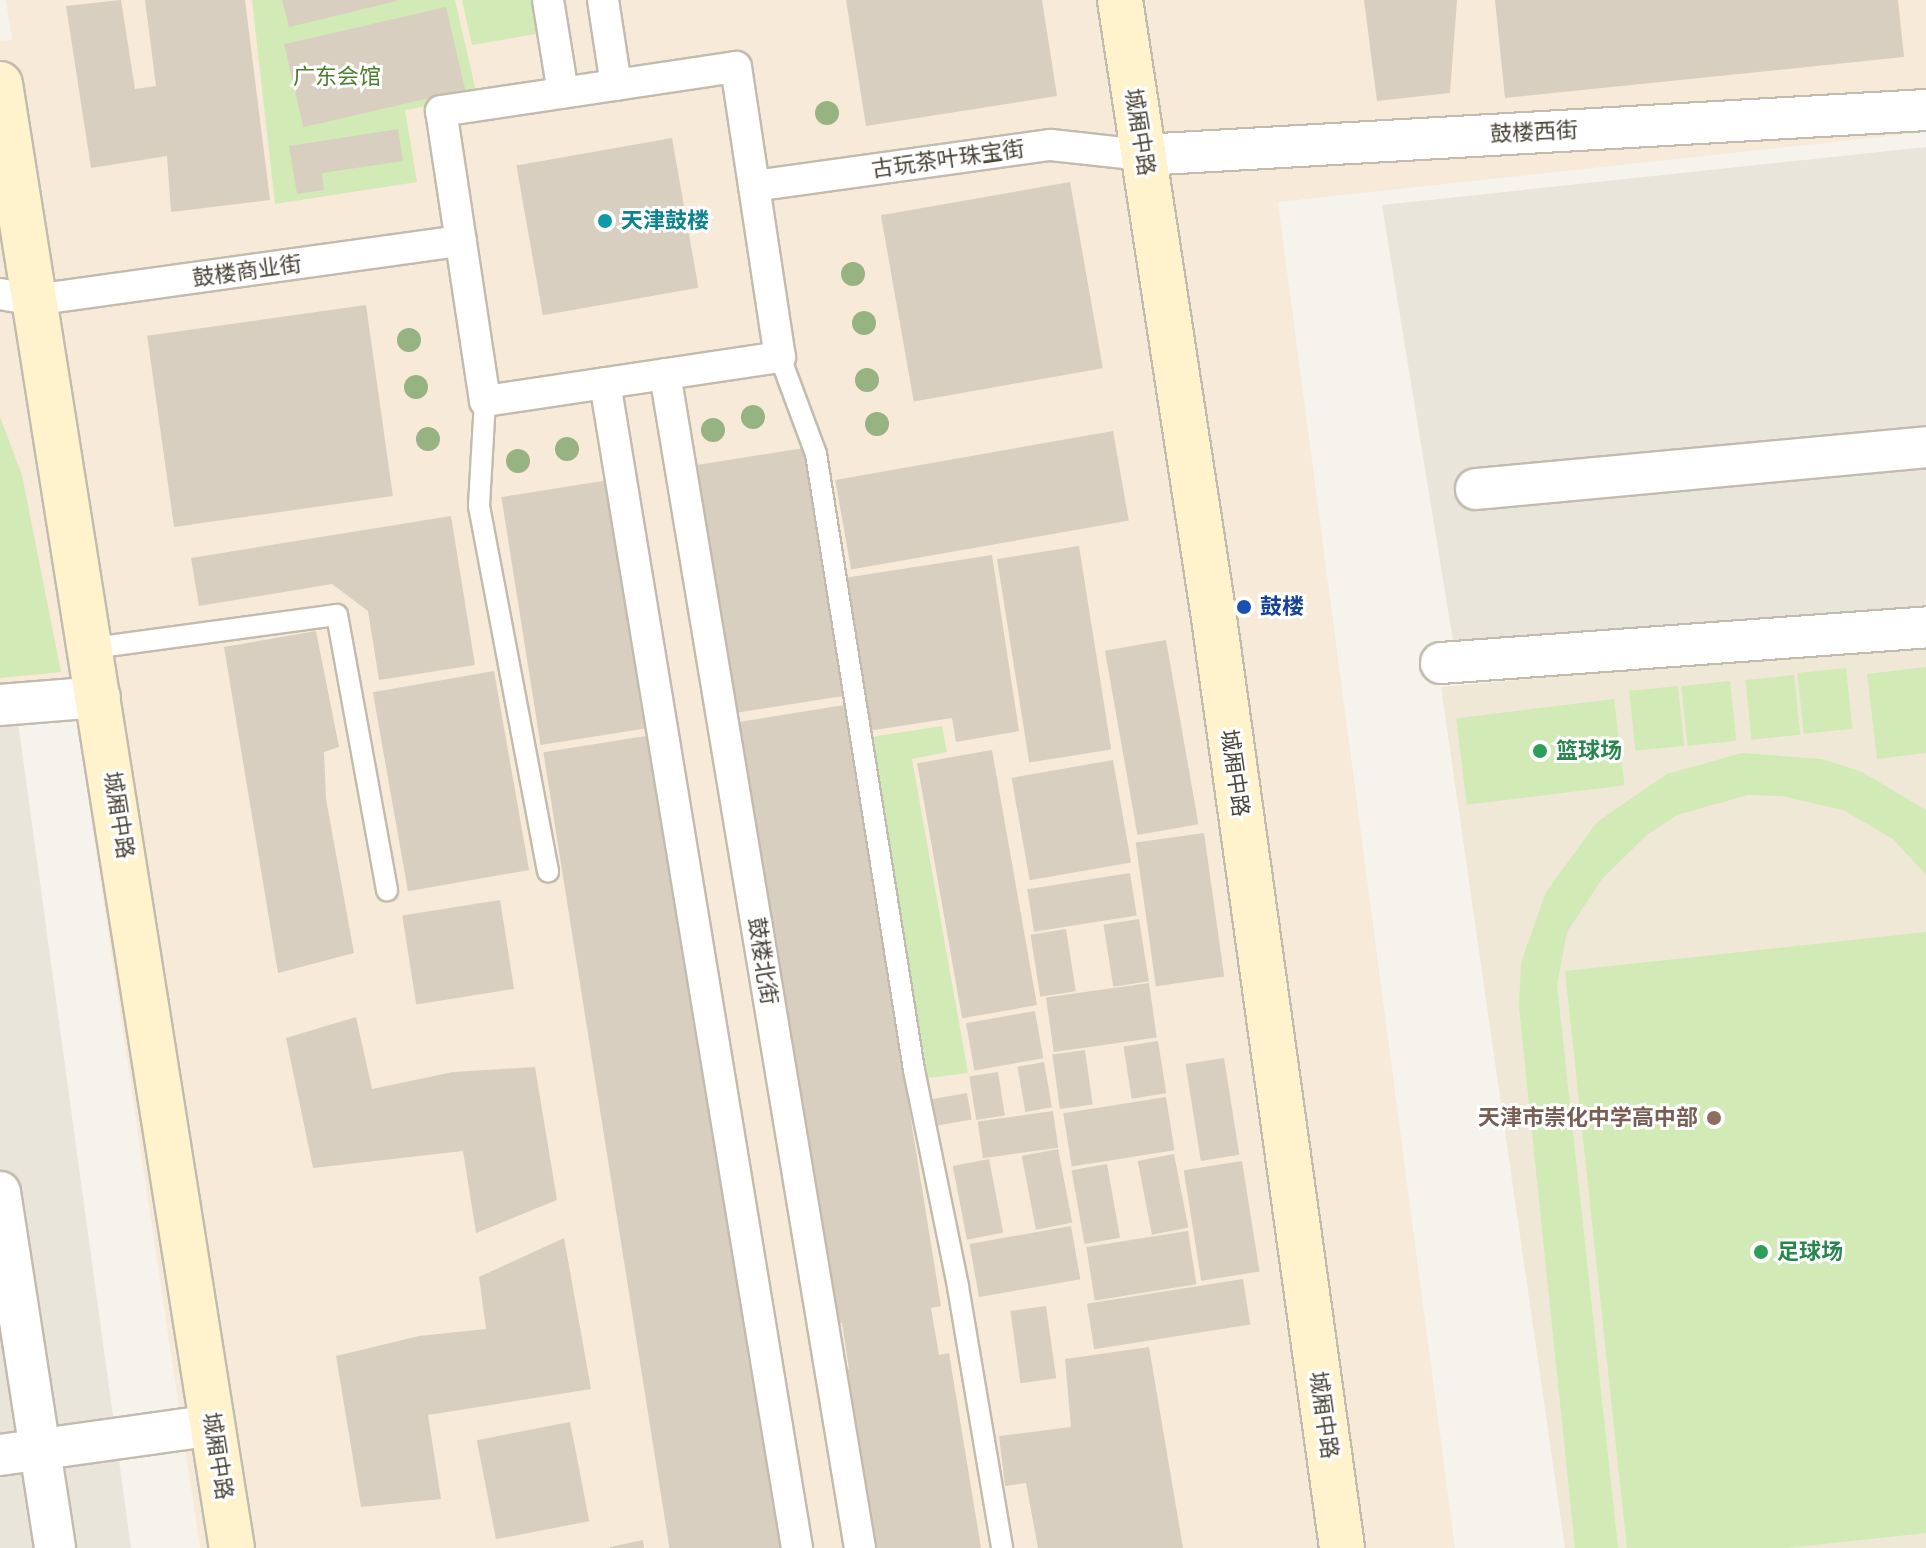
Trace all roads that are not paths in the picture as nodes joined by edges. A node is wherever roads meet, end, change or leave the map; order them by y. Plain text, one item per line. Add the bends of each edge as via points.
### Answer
1 (548, 0) edge
2 (603, 0) edge
3 (1120, 0) edge
4 (0, 84) edge
5 (616, 85) junction
6 (563, 93) junction
7 (1926, 110) edge
8 (1143, 155) junction
9 (754, 186) junction
10 (461, 241) junction
11 (17, 297) edge
12 (780, 357) junction
13 (665, 374) junction
14 (605, 383) junction
15 (485, 401) junction
16 (1926, 447) edge
17 (1476, 489) dead end
18 (1926, 627) edge
19 (93, 648) junction
20 (1441, 663) dead end
21 (100, 697) junction
22 (0, 705) edge
23 (548, 872) dead end
24 (387, 891) dead end
25 (0, 1192) edge
26 (213, 1425) junction
27 (41, 1449) junction
28 (0, 1455) edge
29 (55, 1548) edge
30 (232, 1548) edge
31 (797, 1548) edge
32 (860, 1548) edge
33 (1002, 1548) edge
34 (1342, 1548) edge

1 - 6 street
2 - 5 street
3 - 8 main road, 城厢中路
4 - 11 main road, 城厢中路
5 - 6 street
5 - 9 street via 736,67
6 - 10 street via 441,111
7 - 8 street, 鼓楼西街
8 - 9 street, 古玩茶叶珠宝街 via 1051,145
8 - 34 main road, 城厢中路 via 1214,618
9 - 12 street
10 - 11 street, 鼓楼商业街
10 - 15 street
11 - 19 main road, 城厢中路
12 - 13 street
12 - 33 lane via 816,454 914,1070
13 - 14 street
13 - 32 street, 鼓楼北街
14 - 15 street
14 - 31 street
15 - 23 lane via 479,506
16 - 17 street
18 - 20 street
19 - 21 main road, 城厢中路
19 - 24 lane via 337,615
21 - 22 street
21 - 26 main road, 城厢中路
25 - 27 street
26 - 27 street
26 - 30 main road, 城厢中路
27 - 28 street
27 - 29 street

